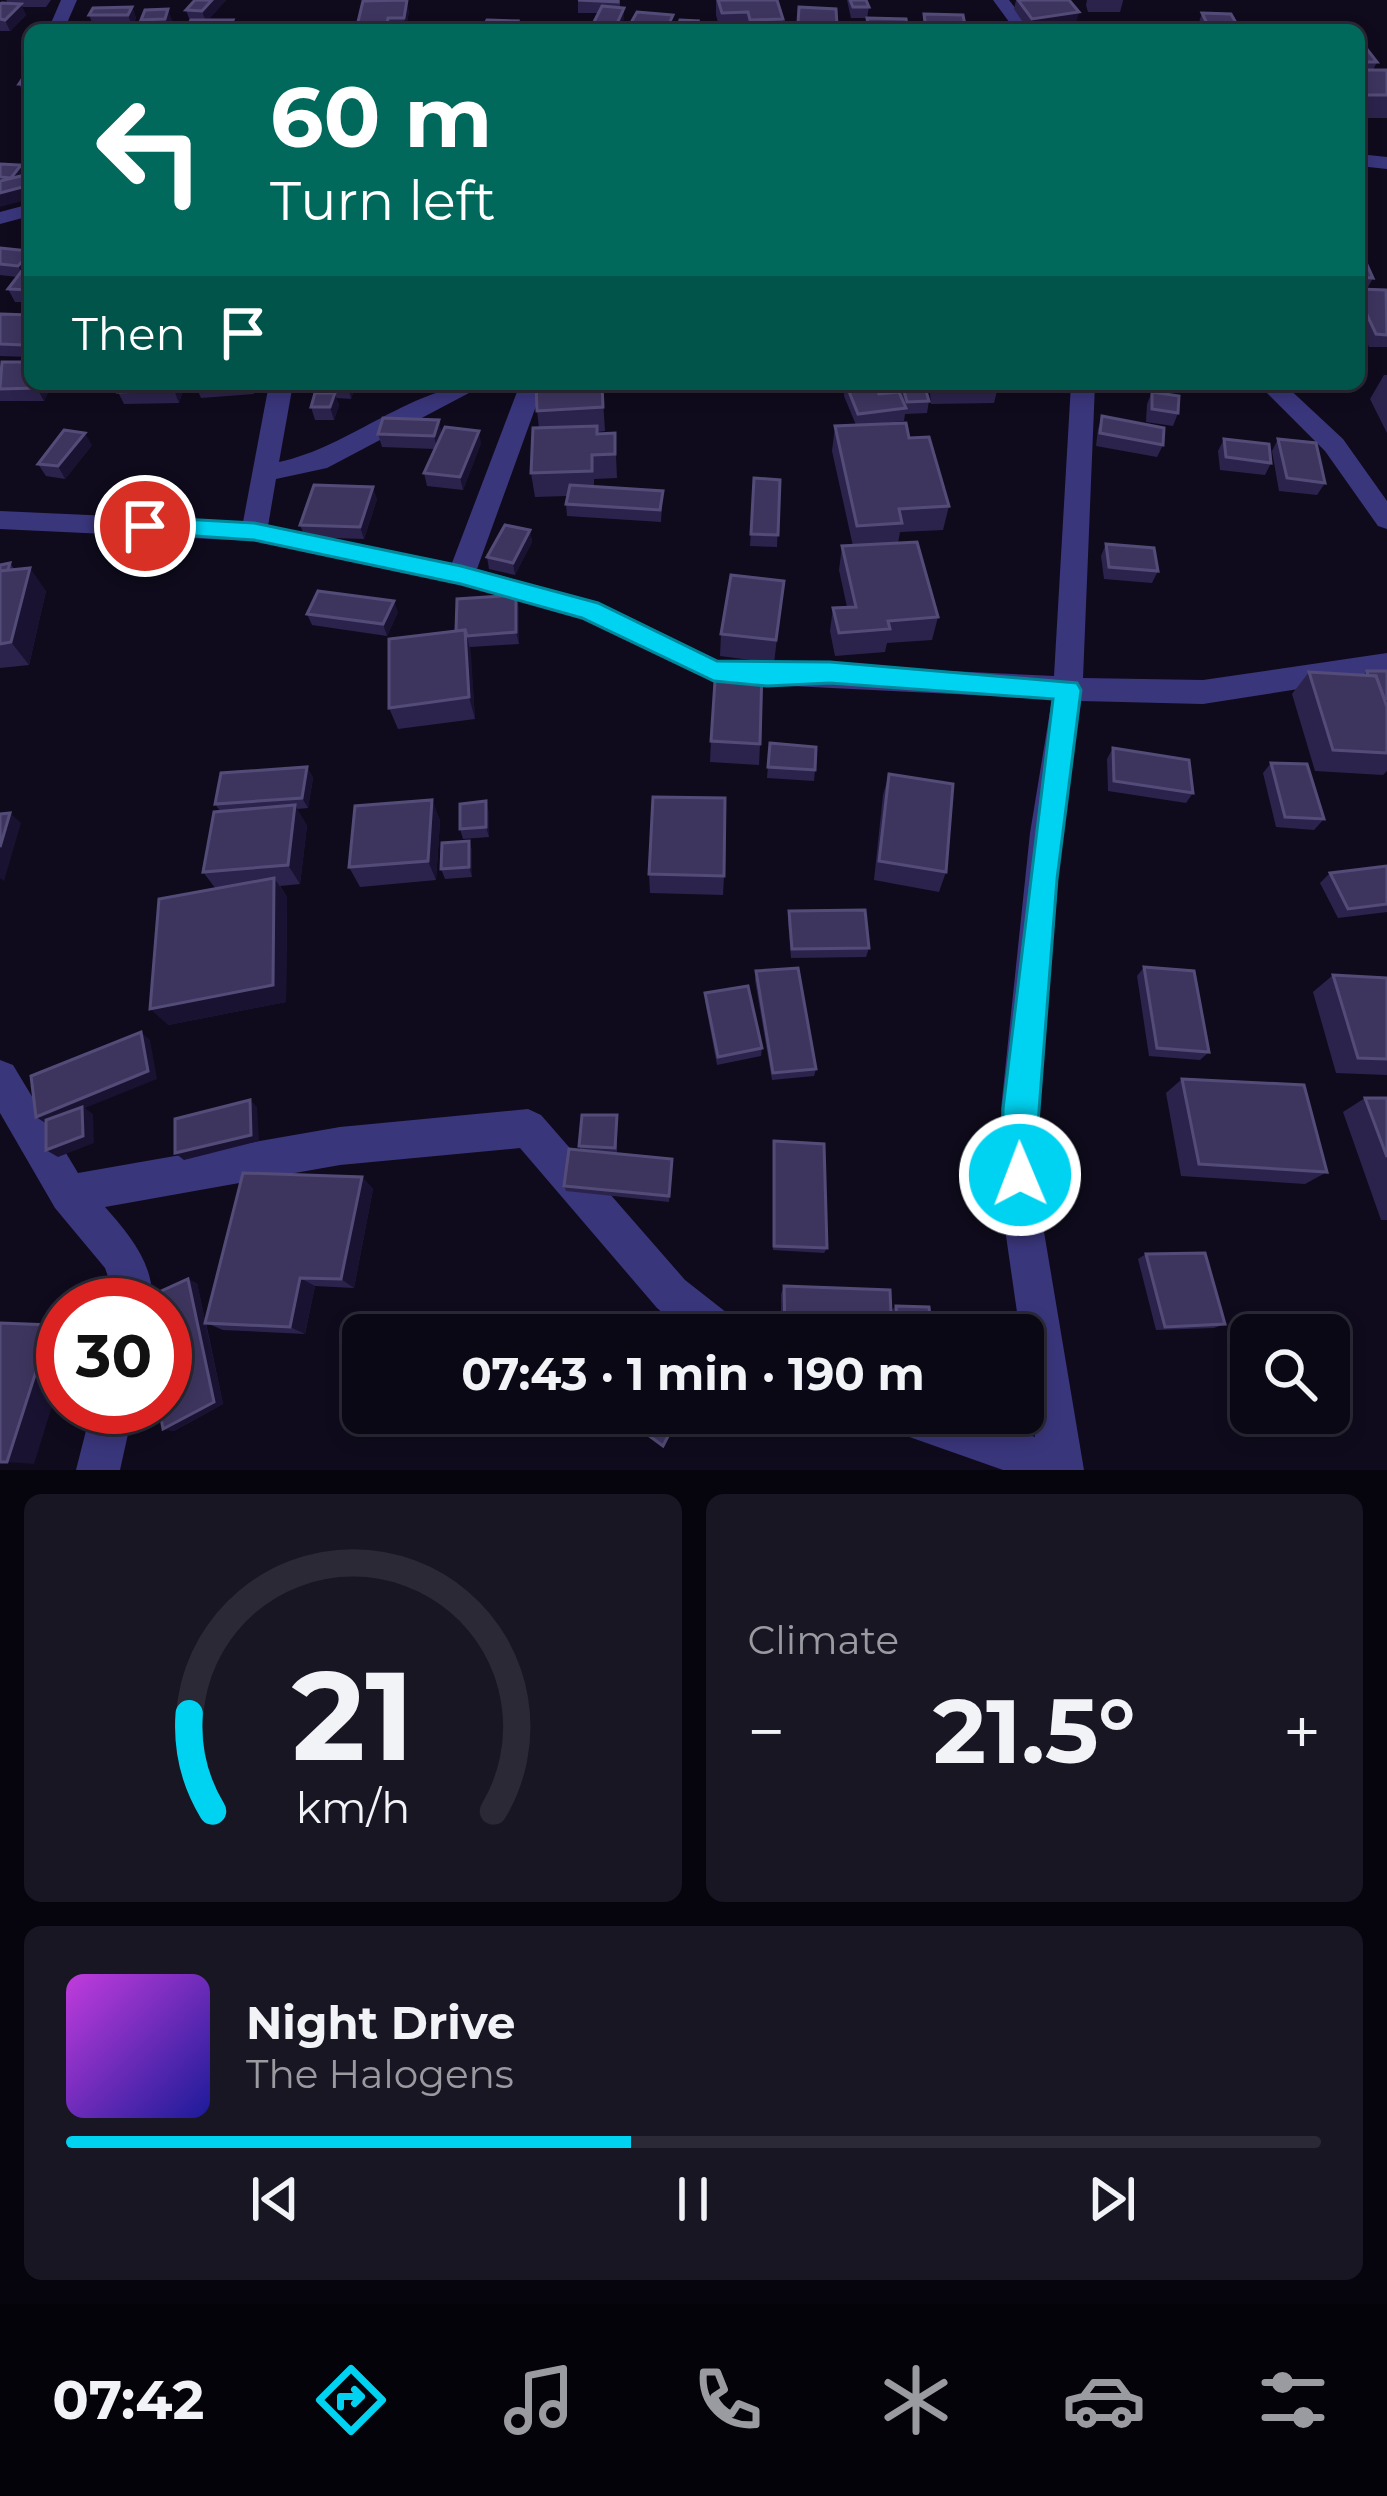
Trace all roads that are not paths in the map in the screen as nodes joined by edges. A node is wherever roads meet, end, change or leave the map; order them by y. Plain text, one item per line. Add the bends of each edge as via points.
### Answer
1 (1001, 0) edge
2 (1019, 24) edge
3 (280, 390) edge
4 (462, 390) edge
5 (530, 390) edge
6 (1083, 390) edge
7 (1276, 390) edge
8 (265, 473) junction
9 (0, 520) edge
10 (1387, 520) edge
11 (254, 532) junction
12 (461, 575) junction
13 (1387, 664) edge
14 (1068, 690) junction
15 (0, 1078) edge
16 (69, 1194) junction
17 (128, 1278) edge
18 (696, 1314) edge
19 (107, 1434) edge
20 (960, 1434) edge
21 (1061, 1469) edge
22 (98, 1470) edge

1 - 2 street
3 - 8 street
4 - 8 street via 318,462
5 - 12 street
6 - 14 street
7 - 10 street via 1334,445
8 - 11 street
9 - 11 street
11 - 12 street
12 - 14 street via 589,610 714,671
13 - 14 street via 1203,692
14 - 21 street via 1020,1109 1021,1208
15 - 16 street
16 - 17 street via 121,1256
16 - 18 street via 340,1146 528,1128
19 - 22 street
20 - 21 street

